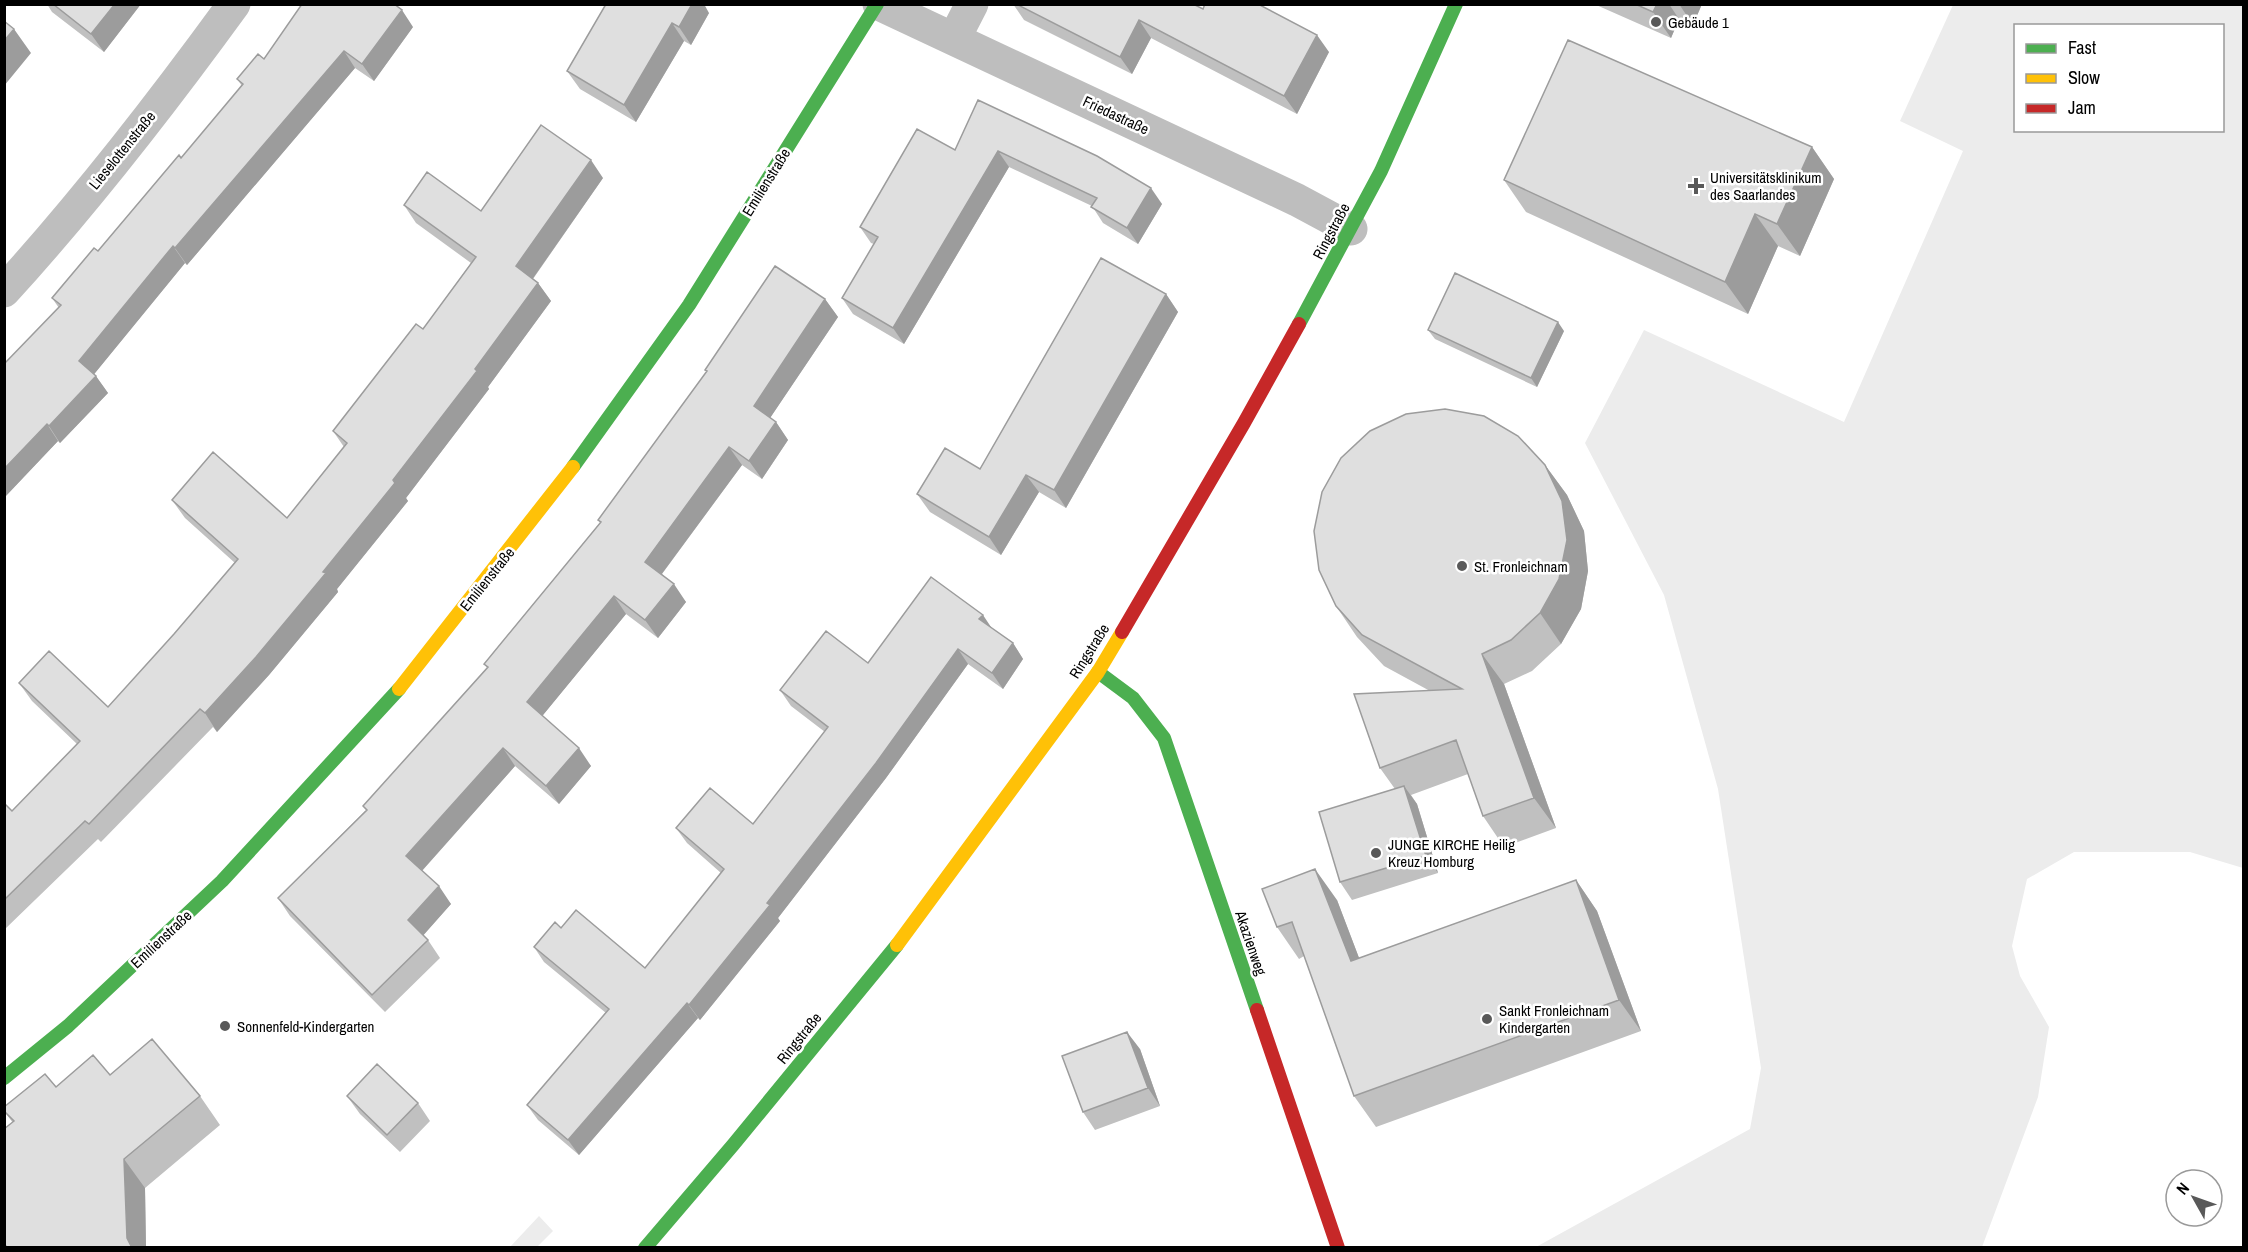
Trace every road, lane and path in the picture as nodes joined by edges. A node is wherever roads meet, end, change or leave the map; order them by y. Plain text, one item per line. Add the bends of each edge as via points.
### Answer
1 (234, 4) edge
2 (878, 4) edge
3 (972, 4) edge
4 (1456, 4) edge
5 (954, 39) junction
6 (1351, 230) junction
7 (4, 291) edge
8 (1098, 672) junction
9 (4, 1078) edge
10 (645, 1248) edge
11 (1338, 1248) edge

1 - 7 street, Lieselottenstraße via 161,102 47,244
2 - 5 street, Friedastraße
2 - 9 street, Emilienstraße via 689,305 553,495 400,688 222,881 68,1026
3 - 5 street
4 - 6 street, Ringstraße
5 - 6 street, Friedastraße
6 - 8 street, Ringstraße via 1244,423
8 - 10 street, Ringstraße via 910,929
8 - 11 street, Akazienweg via 1132,698 1164,738

